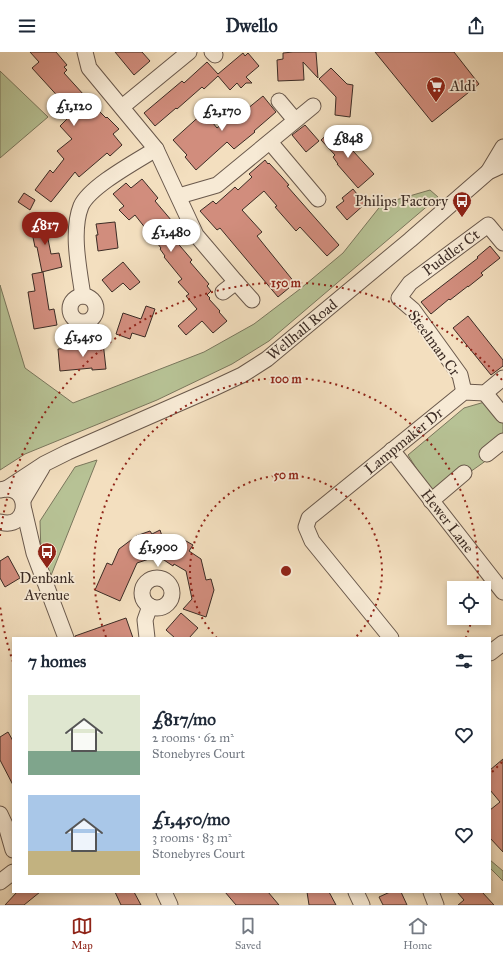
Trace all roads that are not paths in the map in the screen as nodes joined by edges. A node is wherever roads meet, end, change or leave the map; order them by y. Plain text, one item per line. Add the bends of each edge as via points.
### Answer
1 (85, 52) edge
2 (189, 52) edge
3 (279, 101) dead end
4 (313, 106) dead end
5 (122, 107) junction
6 (295, 120) junction
7 (270, 142) junction
8 (503, 147) edge
9 (156, 149) junction
10 (503, 165) edge
11 (488, 172) junction
12 (179, 196) junction
13 (318, 199) dead end
14 (503, 243) edge
15 (236, 282) junction
16 (223, 292) dead end
17 (83, 296) dead end
18 (399, 298) joint
19 (252, 300) dead end
20 (503, 378) edge
21 (464, 392) junction
22 (485, 393) junction
23 (503, 415) edge
24 (503, 441) edge
25 (392, 450) junction
26 (487, 454) dead end
27 (44, 464) junction
28 (464, 473) dead end
29 (3, 490) edge
30 (431, 501) junction
31 (23, 505) junction
32 (3, 522) edge
33 (34, 553) junction
34 (503, 592) edge
35 (150, 606) dead end
36 (66, 637) edge
37 (147, 637) edge
38 (390, 637) edge
39 (503, 643) edge
40 (491, 652) edge
41 (0, 814) edge
42 (12, 846) edge
43 (12, 873) edge
44 (0, 882) edge
45 (164, 893) edge
46 (356, 893) edge
47 (432, 893) edge
48 (170, 905) edge
49 (362, 905) edge
50 (436, 905) edge

1 - 5 street via 89,68
2 - 5 street
3 - 6 street
4 - 6 street
5 - 9 street
6 - 7 street
7 - 12 street via 216,185
7 - 13 street
8 - 11 street, Wellhall Road
9 - 12 street
9 - 17 street via 97,186 82,204 77,221 76,240
10 - 11 street, Wellhall Road
11 - 27 street, Wellhall Road via 267,359 242,375
12 - 15 street via 196,235
14 - 18 street, Puddler Ct via 488,225 410,283
15 - 16 street
15 - 19 street
18 - 21 street, Steelman Cr via 413,310 460,375
20 - 22 street
21 - 22 street
21 - 25 street, Lampmaker Dr
22 - 23 street
24 - 26 street
25 - 30 street, Hewer Lane
25 - 38 street, Lampmaker Dr via 308,518 306,526 312,541
27 - 29 street, Wellhall Road
27 - 31 street
28 - 30 street
29 - 31 street via 13,490 19,494
30 - 34 street, Hewer Lane
31 - 32 street via 19,518
31 - 33 street
32 - 33 street
33 - 36 street
35 - 37 street via 145,620
39 - 40 street
41 - 42 street
43 - 44 street
45 - 48 street
46 - 49 street
47 - 50 street

